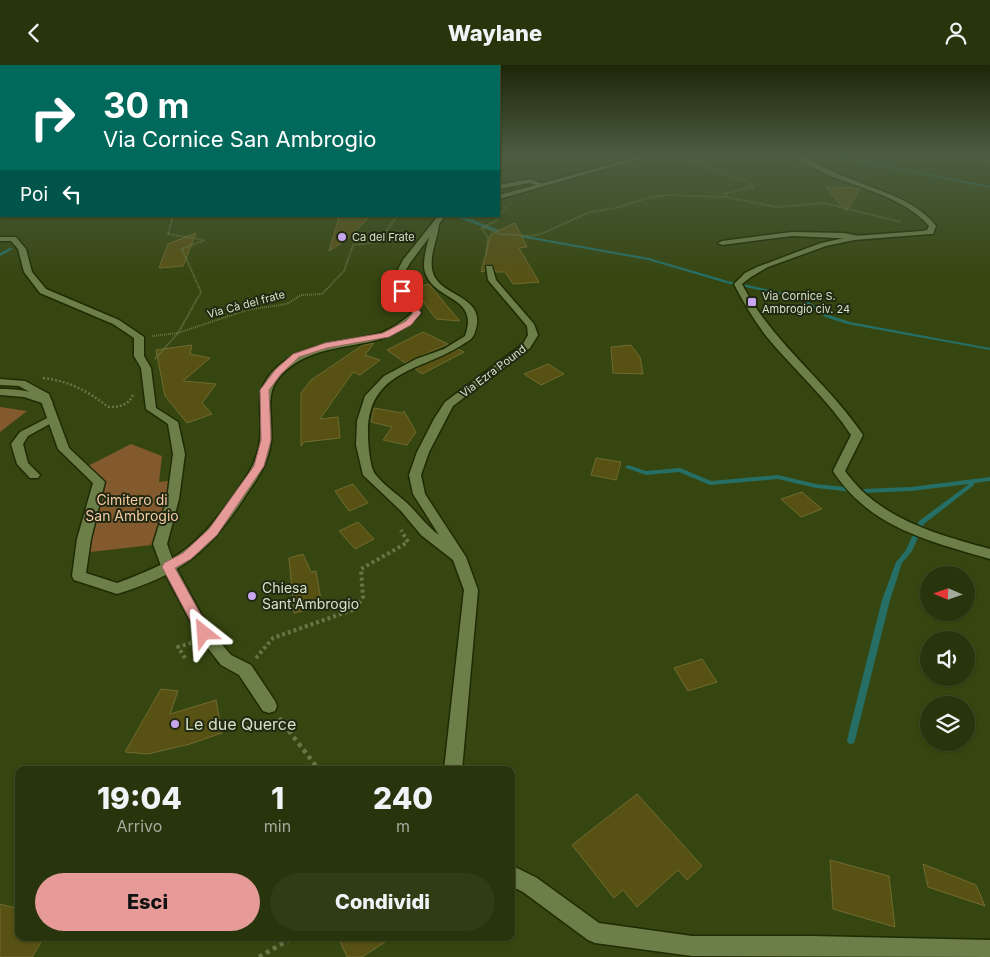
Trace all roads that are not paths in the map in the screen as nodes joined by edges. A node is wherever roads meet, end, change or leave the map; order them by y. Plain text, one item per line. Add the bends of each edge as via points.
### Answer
1 (890, 198) edge
2 (439, 220) edge
3 (860, 237) junction
4 (0, 239) edge
5 (722, 243) dead end
6 (488, 268) road end
7 (2, 385) edge
8 (53, 418) junction
9 (34, 475) dead end
10 (990, 554) edge
11 (459, 557) junction
12 (168, 567) junction
13 (269, 706) road end
14 (453, 766) edge
15 (515, 877) edge
16 (990, 951) edge
17 (910, 952) edge

1 - 3 street via 918,212 933,227 918,234
2 - 11 street via 428,255 429,271 434,284 468,306 473,319 469,337 447,351 419,361 388,378 370,396 362,421 362,445 369,475 426,532
2 - 12 street via 406,262 398,279 417,313 408,323 386,335 325,346 296,356 278,372 264,390 266,440 259,466 213,532 187,556
3 - 5 street via 792,234
3 - 10 street via 820,244 747,274 738,284 769,334 836,404 856,435 839,471 846,484 884,515 916,530
4 - 12 street via 13,239 22,249 28,272 43,291 116,322 139,337 139,356 146,368 151,409 173,422 179,454 173,499 160,544
6 - 11 street, Via Ezra Pound via 492,279 531,326 533,335 522,351 449,404 423,452 416,475 419,494
7 - 8 street via 22,383 45,396
8 - 9 street via 24,434 17,445 23,463
8 - 12 street via 64,449 99,482 84,539 80,576 117,589
11 - 14 street via 471,590
12 - 13 street via 200,637 226,660 245,670
15 - 17 street via 595,933 692,946
16 - 17 street

